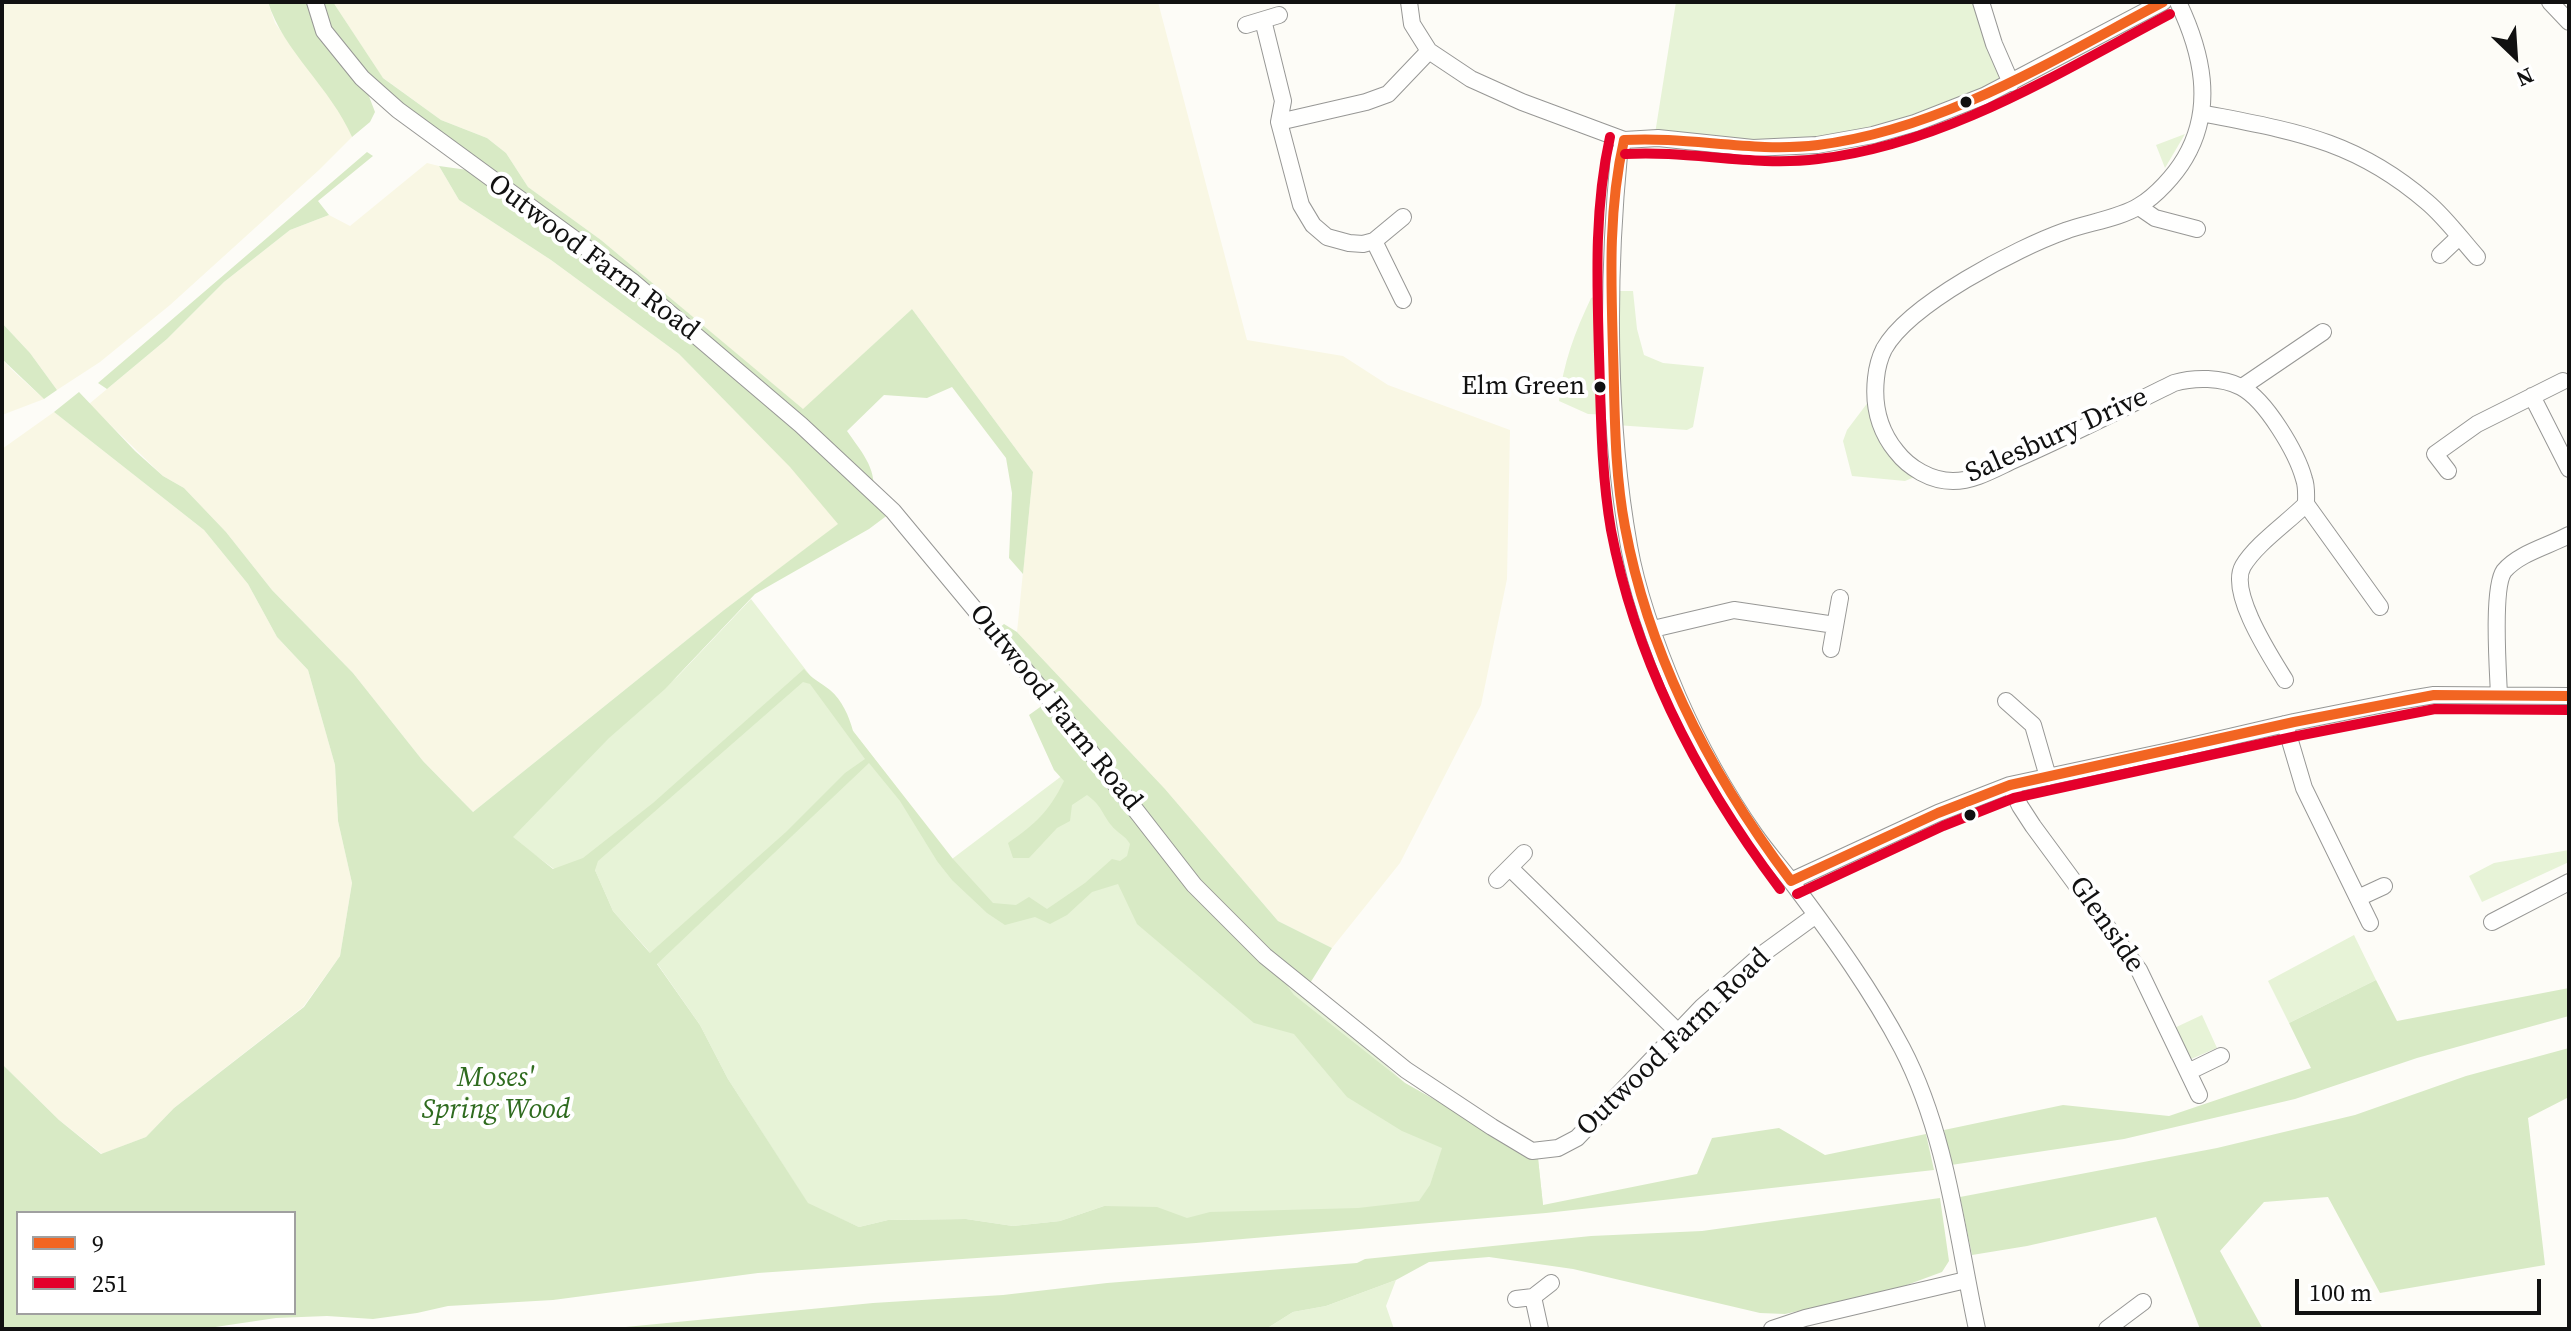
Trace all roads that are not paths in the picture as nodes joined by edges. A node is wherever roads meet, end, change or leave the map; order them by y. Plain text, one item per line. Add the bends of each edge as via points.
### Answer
1 (315, 2) edge
2 (1409, 2) edge
3 (1981, 2) edge
4 (2163, 2) edge
5 (2178, 2) edge
6 (2550, 2) edge
7 (2569, 22) edge
8 (1246, 25) dead end
9 (1429, 51) junction
10 (2011, 83) junction
11 (2201, 113) junction
12 (1279, 122) junction
13 (1624, 140) junction
14 (2139, 207) junction
15 (1403, 217) dead end
16 (2197, 229) dead end
17 (2459, 237) junction
18 (1374, 241) junction
19 (2440, 255) dead end
20 (2477, 257) dead end
21 (1403, 300) dead end
22 (2323, 332) dead end
23 (2563, 381) dead end
24 (2242, 387) junction
25 (2532, 396) junction
26 (2569, 469) edge
27 (2448, 471) dead end
28 (2306, 504) junction
29 (2569, 535) edge
30 (1840, 598) dead end
31 (2380, 607) dead end
32 (1835, 625) junction
33 (1653, 629) junction
34 (1831, 649) dead end
35 (2285, 680) dead end
36 (2499, 695) junction
37 (2569, 696) edge
38 (2006, 701) dead end
39 (2285, 724) junction
40 (2048, 777) junction
41 (2010, 785) junction
42 (1524, 853) dead end
43 (1510, 868) junction
44 (1497, 880) dead end
45 (1791, 881) junction
46 (2569, 882) edge
47 (2384, 886) dead end
48 (2358, 898) junction
49 (1816, 915) junction
50 (2492, 922) dead end
51 (2370, 923) dead end
52 (1677, 1031) junction
53 (2221, 1056) dead end
54 (2188, 1072) junction
55 (2199, 1095) dead end
56 (1966, 1280) junction
57 (1551, 1283) dead end
58 (1533, 1297) junction
59 (1516, 1299) dead end
60 (2143, 1302) dead end
61 (1540, 1329) edge
62 (1772, 1329) edge
63 (1977, 1329) edge
64 (2107, 1329) edge

1 - 52 street, Outwood Farm Road via 324,31 362,78 398,110 633,282 893,511 1194,885 1288,976 1406,1070 1532,1151 1558,1148 1577,1138
2 - 9 street via 1412,24
3 - 10 street
4 - 10 street
5 - 11 street, Salesbury Drive via 2201,66
6 - 7 street
8 - 12 street via 1271,18 1283,101
9 - 12 street via 1388,94
9 - 13 street via 1471,79
10 - 13 street via 1915,123 1817,145 1753,148 1658,138
11 - 14 street, Salesbury Drive via 2184,160
11 - 17 street via 2320,138 2352,151 2430,204
12 - 18 street via 1301,205 1313,225 1327,237 1349,243
13 - 33 street via 1611,263 1615,415 1630,549
14 - 16 street via 2155,218
14 - 24 street, Salesbury Drive via 2007,256 1896,333 1877,369 1878,415 1887,439 1922,474 1967,479 2185,379
15 - 18 street
17 - 19 street
17 - 20 street
18 - 21 street
22 - 24 street
23 - 25 street
24 - 28 street via 2286,439 2305,482
25 - 26 street
25 - 27 street via 2477,424 2435,454
28 - 31 street
28 - 35 street via 2254,552 2239,574 2251,618
29 - 36 street via 2515,561 2502,573 2497,607
30 - 32 street
32 - 33 street via 1734,610
32 - 34 street
33 - 45 street via 1714,769
36 - 37 street
36 - 39 street via 2434,695
38 - 40 street via 2033,725
39 - 40 street
39 - 48 street via 2304,788
40 - 41 street
41 - 45 street
41 - 54 street, Glenside via 2033,826 2139,970
42 - 43 street
43 - 44 street
43 - 52 street
45 - 49 street
46 - 50 street
47 - 48 street
48 - 51 street
49 - 52 street, Outwood Farm Road via 1746,967
49 - 56 street via 1903,1049 1923,1096 1944,1165
53 - 54 street
54 - 55 street, Glenside
56 - 62 street
56 - 63 street
57 - 58 street
58 - 59 street
58 - 61 street
60 - 64 street

